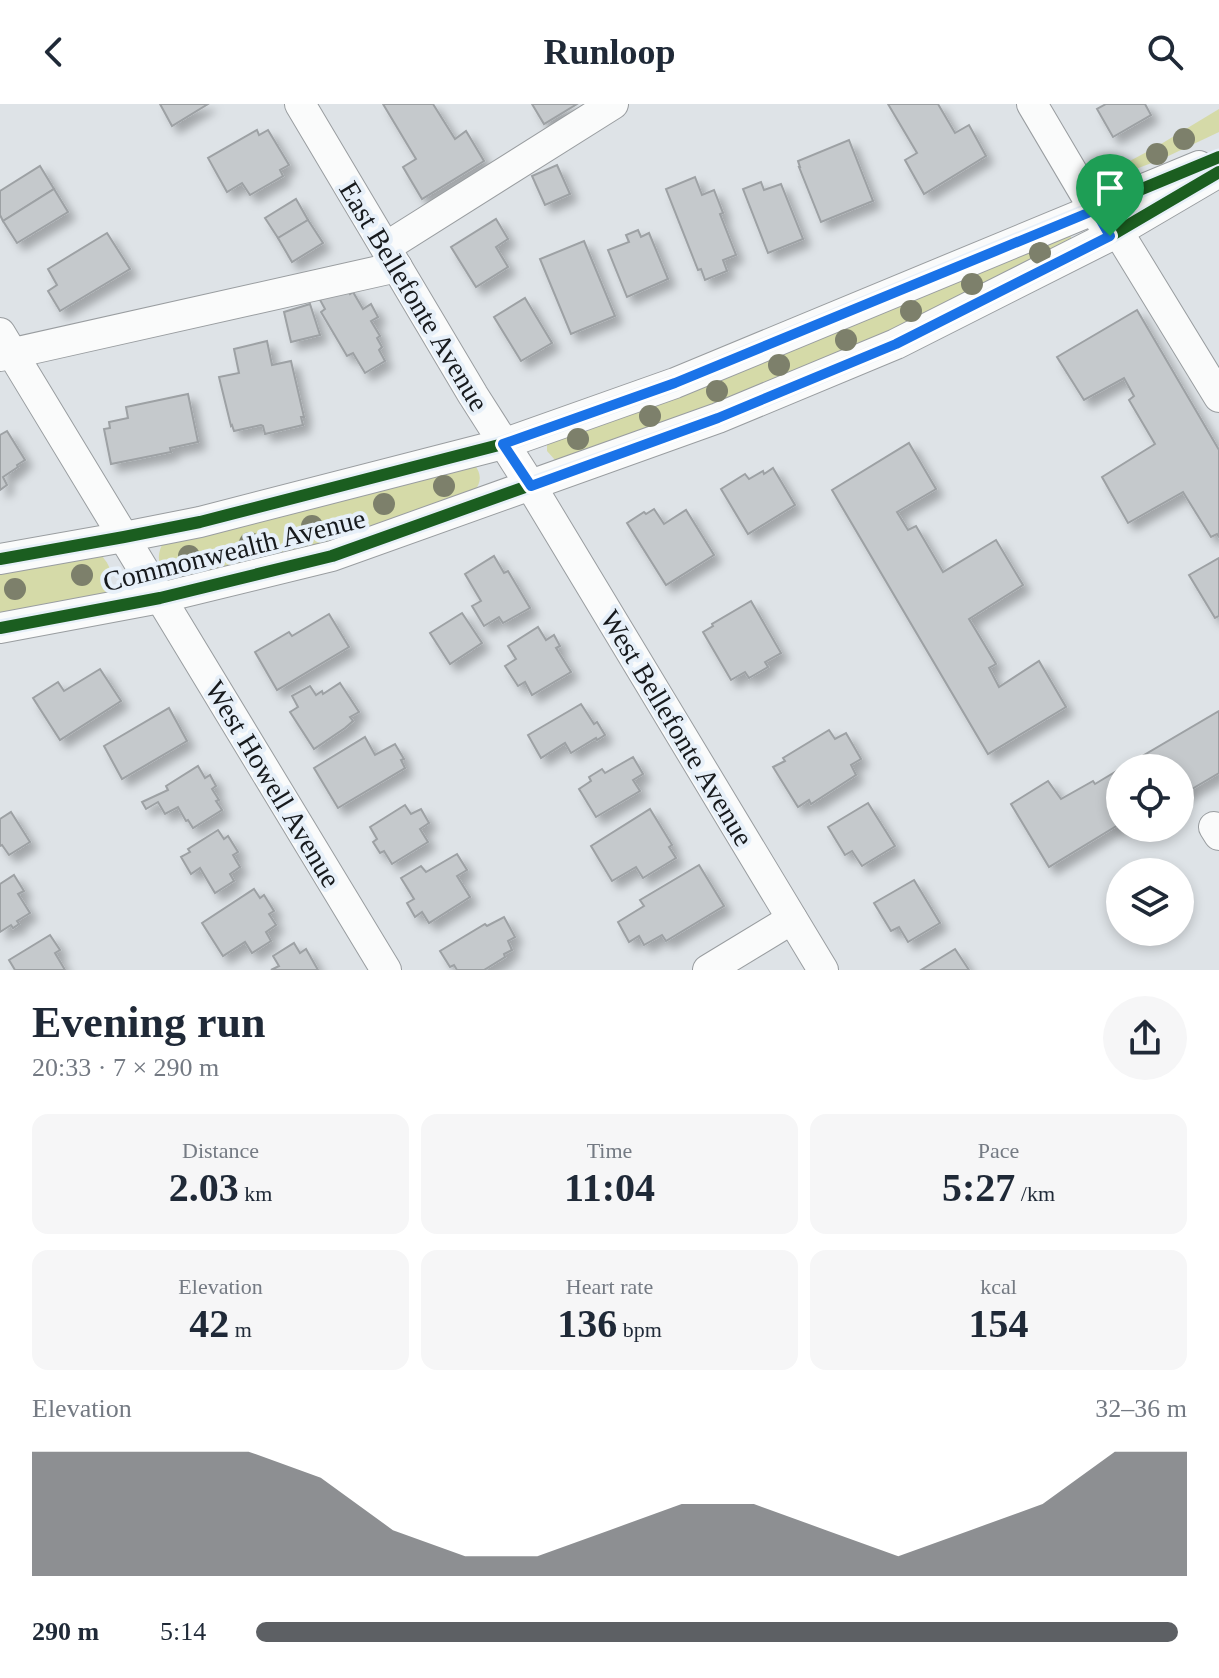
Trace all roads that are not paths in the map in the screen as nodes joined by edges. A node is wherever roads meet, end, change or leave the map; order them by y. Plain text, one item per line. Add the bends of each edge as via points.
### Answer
1 (300, 104) edge
2 (613, 104) edge
3 (1032, 104) edge
4 (1219, 157) edge
5 (1219, 172) edge
6 (1095, 210) junction
7 (1110, 236) junction
8 (391, 257) junction
9 (4, 348) edge
10 (1219, 397) edge
11 (503, 444) junction
12 (531, 486) junction
13 (124, 537) junction
14 (0, 559) edge
15 (160, 598) junction
16 (0, 628) edge
17 (792, 919) junction
18 (386, 970) edge
19 (708, 970) edge
20 (823, 970) edge

1 - 8 street, East Bellefonte Avenue
2 - 8 street
3 - 6 street
4 - 6 street, Commonwealth Avenue
5 - 7 street, Commonwealth Avenue
6 - 7 street
6 - 11 street, Commonwealth Avenue via 675,383
7 - 10 street via 1123,240
7 - 12 street, Commonwealth Avenue via 896,344 718,418
8 - 9 street
8 - 11 street, East Bellefonte Avenue
9 - 13 street, West Howell Avenue
11 - 12 street, East Bellefonte Avenue
11 - 13 street, Commonwealth Avenue
12 - 15 street, Commonwealth Avenue via 332,556
12 - 17 street, West Bellefonte Avenue
13 - 14 street, Commonwealth Avenue
13 - 15 street, West Howell Avenue
15 - 16 street, Commonwealth Avenue
15 - 18 street, West Howell Avenue
17 - 19 street
17 - 20 street, West Bellefonte Avenue

